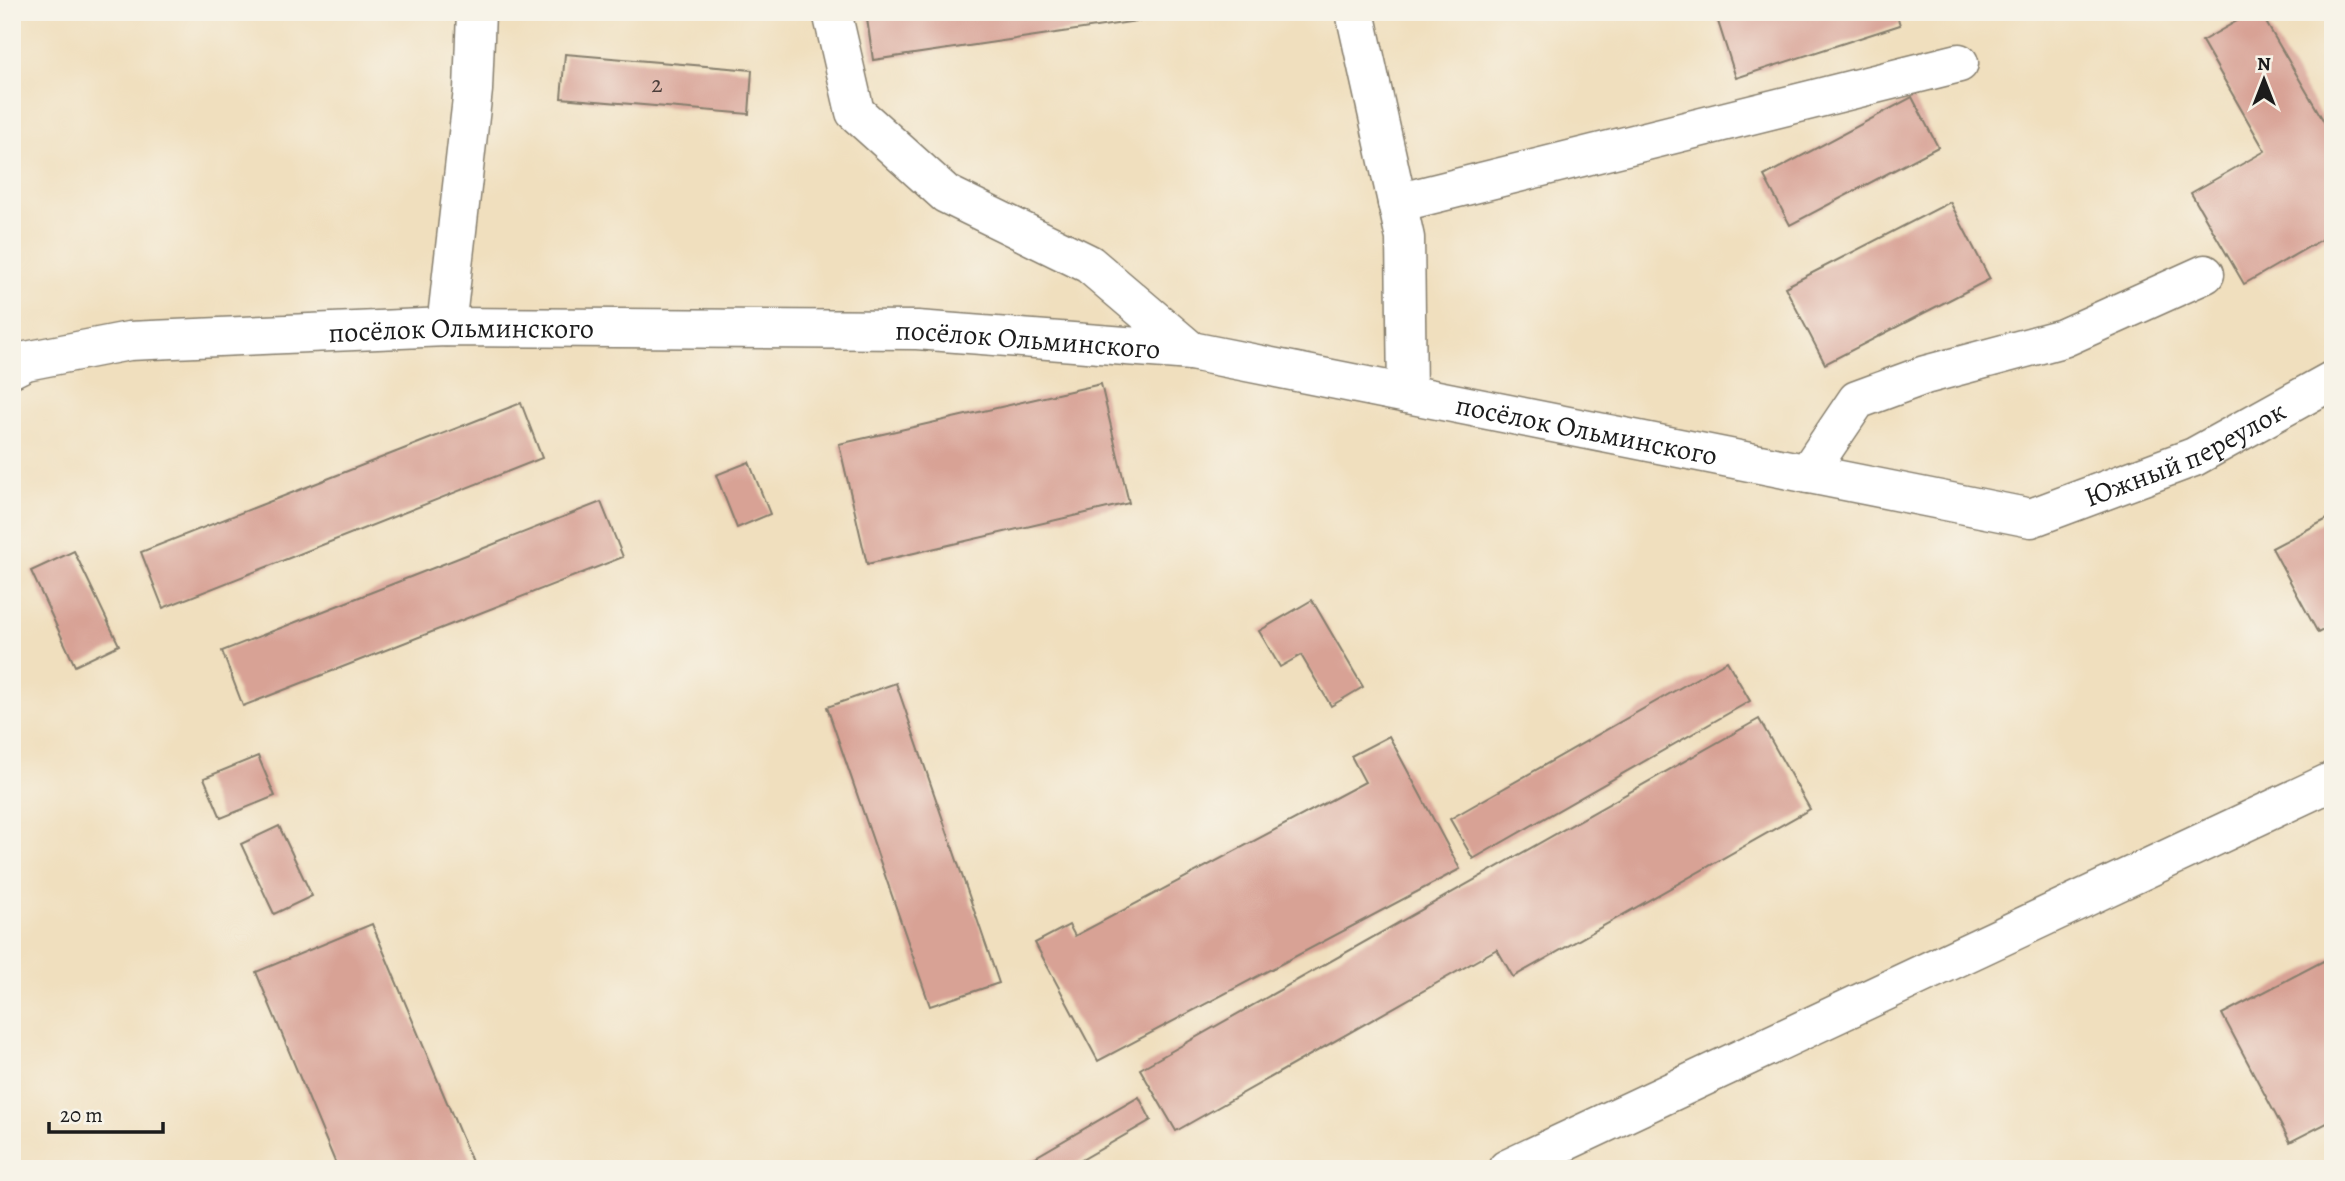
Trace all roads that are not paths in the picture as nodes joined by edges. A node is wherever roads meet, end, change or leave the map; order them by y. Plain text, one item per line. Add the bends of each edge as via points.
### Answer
1 (475, 12) edge
2 (832, 12) edge
3 (1355, 12) edge
4 (1959, 63) dead end
5 (1397, 203) junction
6 (2204, 274) dead end
7 (446, 327) junction
8 (1191, 351) junction
9 (12, 368) edge
10 (2333, 380) edge
11 (1407, 394) junction
12 (1807, 474) junction
13 (2031, 518) joint
14 (2333, 781) edge
15 (1507, 1169) edge

1 - 7 street via 473,90
2 - 8 street via 855,112 946,194 1089,264
3 - 5 street
4 - 5 street
5 - 11 street via 1405,239
6 - 12 street via 2063,338 1925,375 1857,400
7 - 8 street, посёлок Ольминского via 917,330
7 - 9 street, посёлок Ольминского via 129,341 26,361
8 - 11 street, посёлок Ольминского
10 - 13 street, Южный переулок via 2194,457
11 - 12 street, посёлок Ольминского
12 - 13 street, посёлок Ольминского
14 - 15 street

